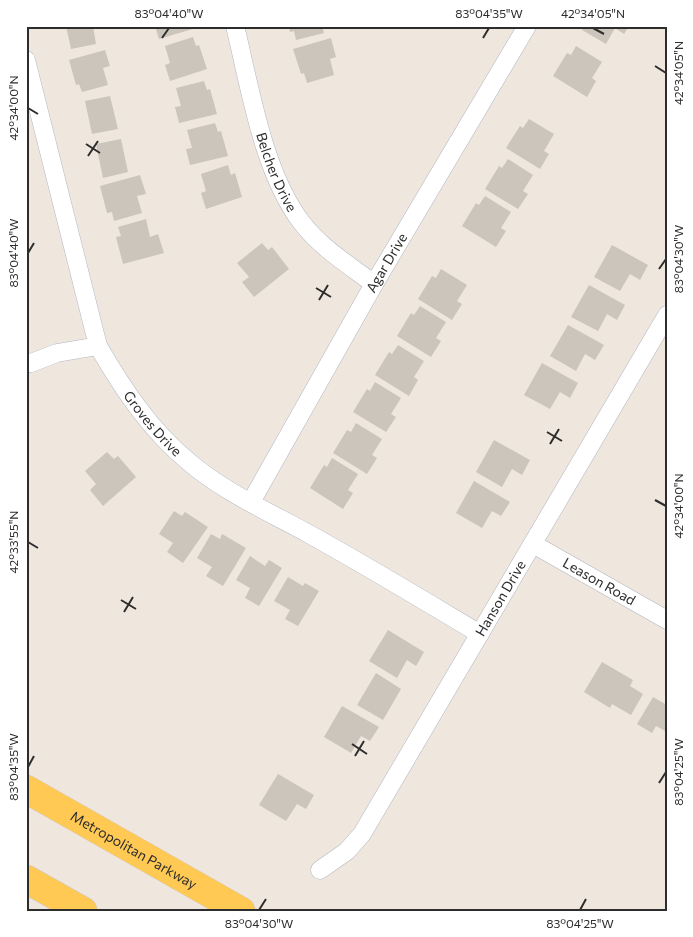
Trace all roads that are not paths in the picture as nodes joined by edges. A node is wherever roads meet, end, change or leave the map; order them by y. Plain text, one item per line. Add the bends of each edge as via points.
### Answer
1 (235, 26) edge
2 (527, 26) edge
3 (26, 60) edge
4 (374, 284) junction
5 (667, 315) edge
6 (98, 346) junction
7 (31, 363) dead end
8 (251, 502) junction
9 (533, 544) junction
10 (667, 620) edge
11 (480, 634) junction
12 (26, 790) edge
13 (320, 870) dead end
14 (26, 878) edge
15 (83, 911) edge
16 (241, 911) edge

1 - 4 street, Belcher Drive via 264,144 287,200 319,242
2 - 4 street, Agar Drive
3 - 6 street, Groves Drive
4 - 8 street, Agar Drive
5 - 9 street, Hanson Drive
6 - 7 street
6 - 8 street, Groves Drive via 130,398 172,447 207,476
8 - 11 street, Groves Drive
9 - 10 street, Leason Road
9 - 11 street, Hanson Drive
11 - 13 street, Hanson Drive via 362,834 347,851
12 - 16 main road, Metropolitan Parkway
14 - 15 main road

